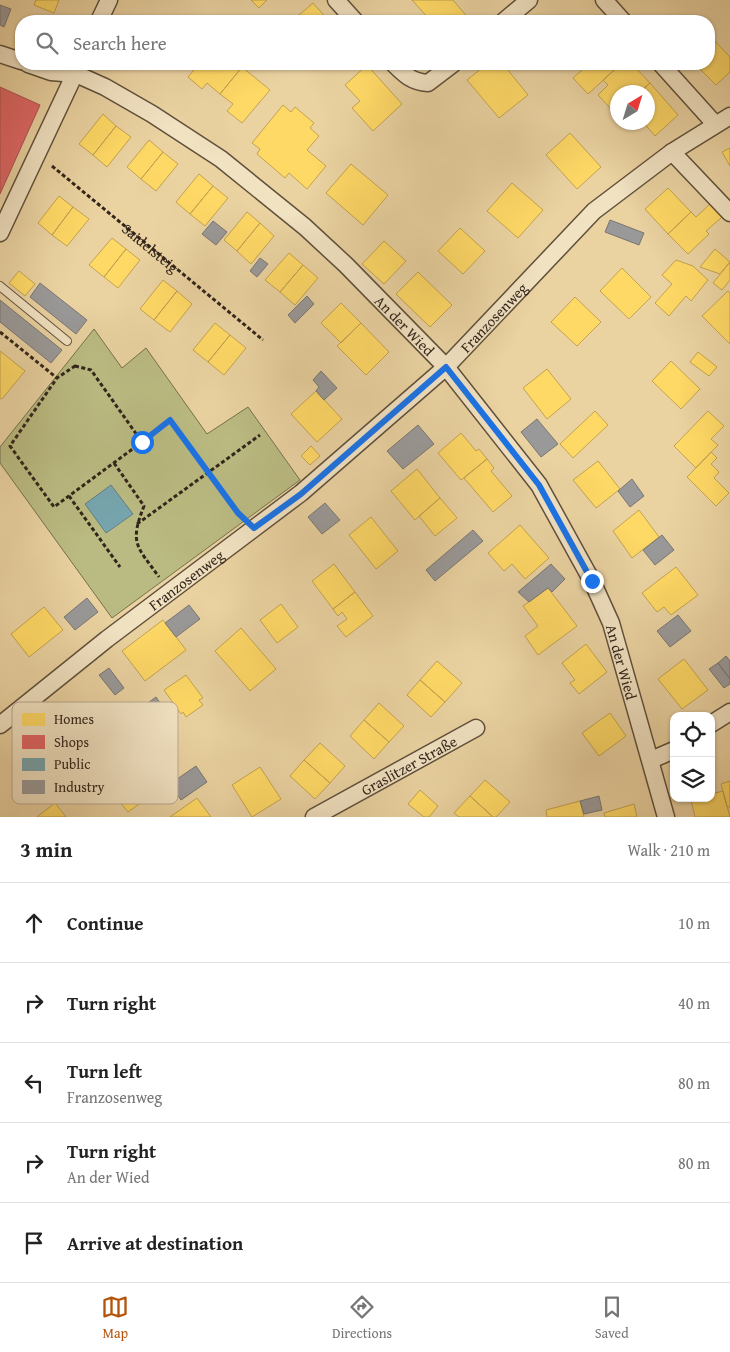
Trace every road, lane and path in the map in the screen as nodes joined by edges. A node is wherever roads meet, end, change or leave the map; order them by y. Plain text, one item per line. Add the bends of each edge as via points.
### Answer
1 (109, 0) edge
2 (336, 0) edge
3 (529, 0) edge
4 (604, 0) edge
5 (102, 15) edge
6 (350, 15) edge
7 (511, 15) edge
8 (618, 15) edge
9 (0, 54) edge
10 (15, 60) edge
11 (45, 70) edge
12 (69, 70) edge
13 (78, 70) edge
14 (80, 70) edge
15 (400, 70) edge
16 (445, 70) edge
17 (666, 70) edge
18 (730, 116) edge
19 (715, 124) junction
20 (672, 152) junction
21 (38, 155) junction
22 (4, 213) edge
23 (730, 213) edge
24 (0, 233) edge
25 (0, 286) edge
26 (0, 332) edge
27 (67, 340) dead end
28 (264, 340) dead end
29 (446, 367) junction
30 (57, 378) junction
31 (260, 435) dead end
32 (142, 442) junction
33 (114, 463) junction
34 (208, 473) junction
35 (68, 496) junction
36 (137, 524) junction
37 (254, 528) junction
38 (120, 567) dead end
39 (170, 592) junction
40 (30, 702) edge
41 (730, 712) edge
42 (12, 716) edge
43 (715, 721) edge
44 (0, 726) edge
45 (476, 728) dead end
46 (670, 752) edge
47 (651, 760) junction
48 (314, 817) edge
49 (666, 817) edge

1 - 5 street
2 - 6 street
3 - 7 street
4 - 8 street
9 - 10 street
11 - 12 street
13 - 21 street
14 - 29 street, An der Wied via 221,159 266,194 346,265
15 - 16 street via 416,82 428,83
17 - 19 street
18 - 19 street, Franzosenweg
19 - 20 street, Franzosenweg
20 - 23 street
20 - 29 street, Franzosenweg via 594,211
21 - 22 street
21 - 28 path, Saidelsteig
22 - 24 street
25 - 27 lane
26 - 30 path
29 - 37 street, Franzosenweg via 301,494
29 - 47 street, An der Wied via 539,485 574,546 611,623
30 - 32 path via 76,366 91,370
30 - 35 path via 10,446 54,507
31 - 34 path
32 - 33 path
32 - 34 path via 170,420
33 - 35 path
33 - 36 path via 144,506
34 - 36 path
34 - 37 path via 238,513
35 - 38 path
36 - 39 path via 135,532 139,549
37 - 39 street, Franzosenweg
39 - 40 street, Franzosenweg
41 - 43 street
42 - 44 street, Franzosenweg
45 - 48 street, Graslitzer Straße
46 - 47 street
47 - 49 street, An der Wied

